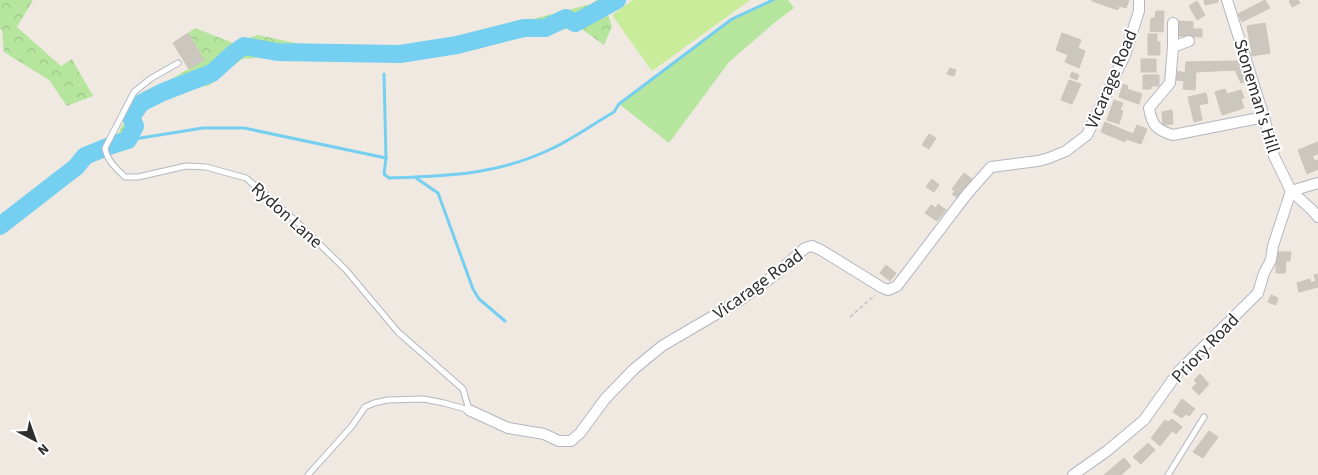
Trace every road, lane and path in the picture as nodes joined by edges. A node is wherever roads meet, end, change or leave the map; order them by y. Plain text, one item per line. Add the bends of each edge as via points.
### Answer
1 (1139, 0) edge
2 (1227, 0) edge
3 (1173, 23) dead end
4 (1188, 42) dead end
5 (1173, 47) junction
6 (178, 63) dead end
7 (1264, 117) junction
8 (1318, 183) edge
9 (1290, 191) junction
10 (1318, 217) edge
11 (885, 288) junction
12 (850, 317) dead end
13 (469, 410) junction
14 (1204, 417) dead end
15 (308, 475) edge
16 (1074, 475) edge
17 (1168, 475) edge

1 - 11 street, Vicarage Road via 1139,11 1125,55 1087,135 1066,151 1044,160 991,167 897,286
2 - 7 street, Stoneman's Hill
3 - 5 street
4 - 5 street
5 - 7 street via 1170,83 1149,108 1151,120 1162,132 1173,135
6 - 13 lane, Rydon Lane via 134,92 106,148 107,157 114,166 125,177 186,166 206,167 246,178 346,270 398,332 463,389
7 - 9 street, Stoneman's Hill via 1274,156
8 - 9 street
9 - 10 street
9 - 16 street, Priory Road via 1271,260 1258,293 1179,372 1144,420
11 - 12 path
11 - 13 street, Vicarage Road via 812,246 742,299 662,346 634,369 570,442 508,428
13 - 15 lane via 424,399 374,403 365,407
14 - 17 lane

